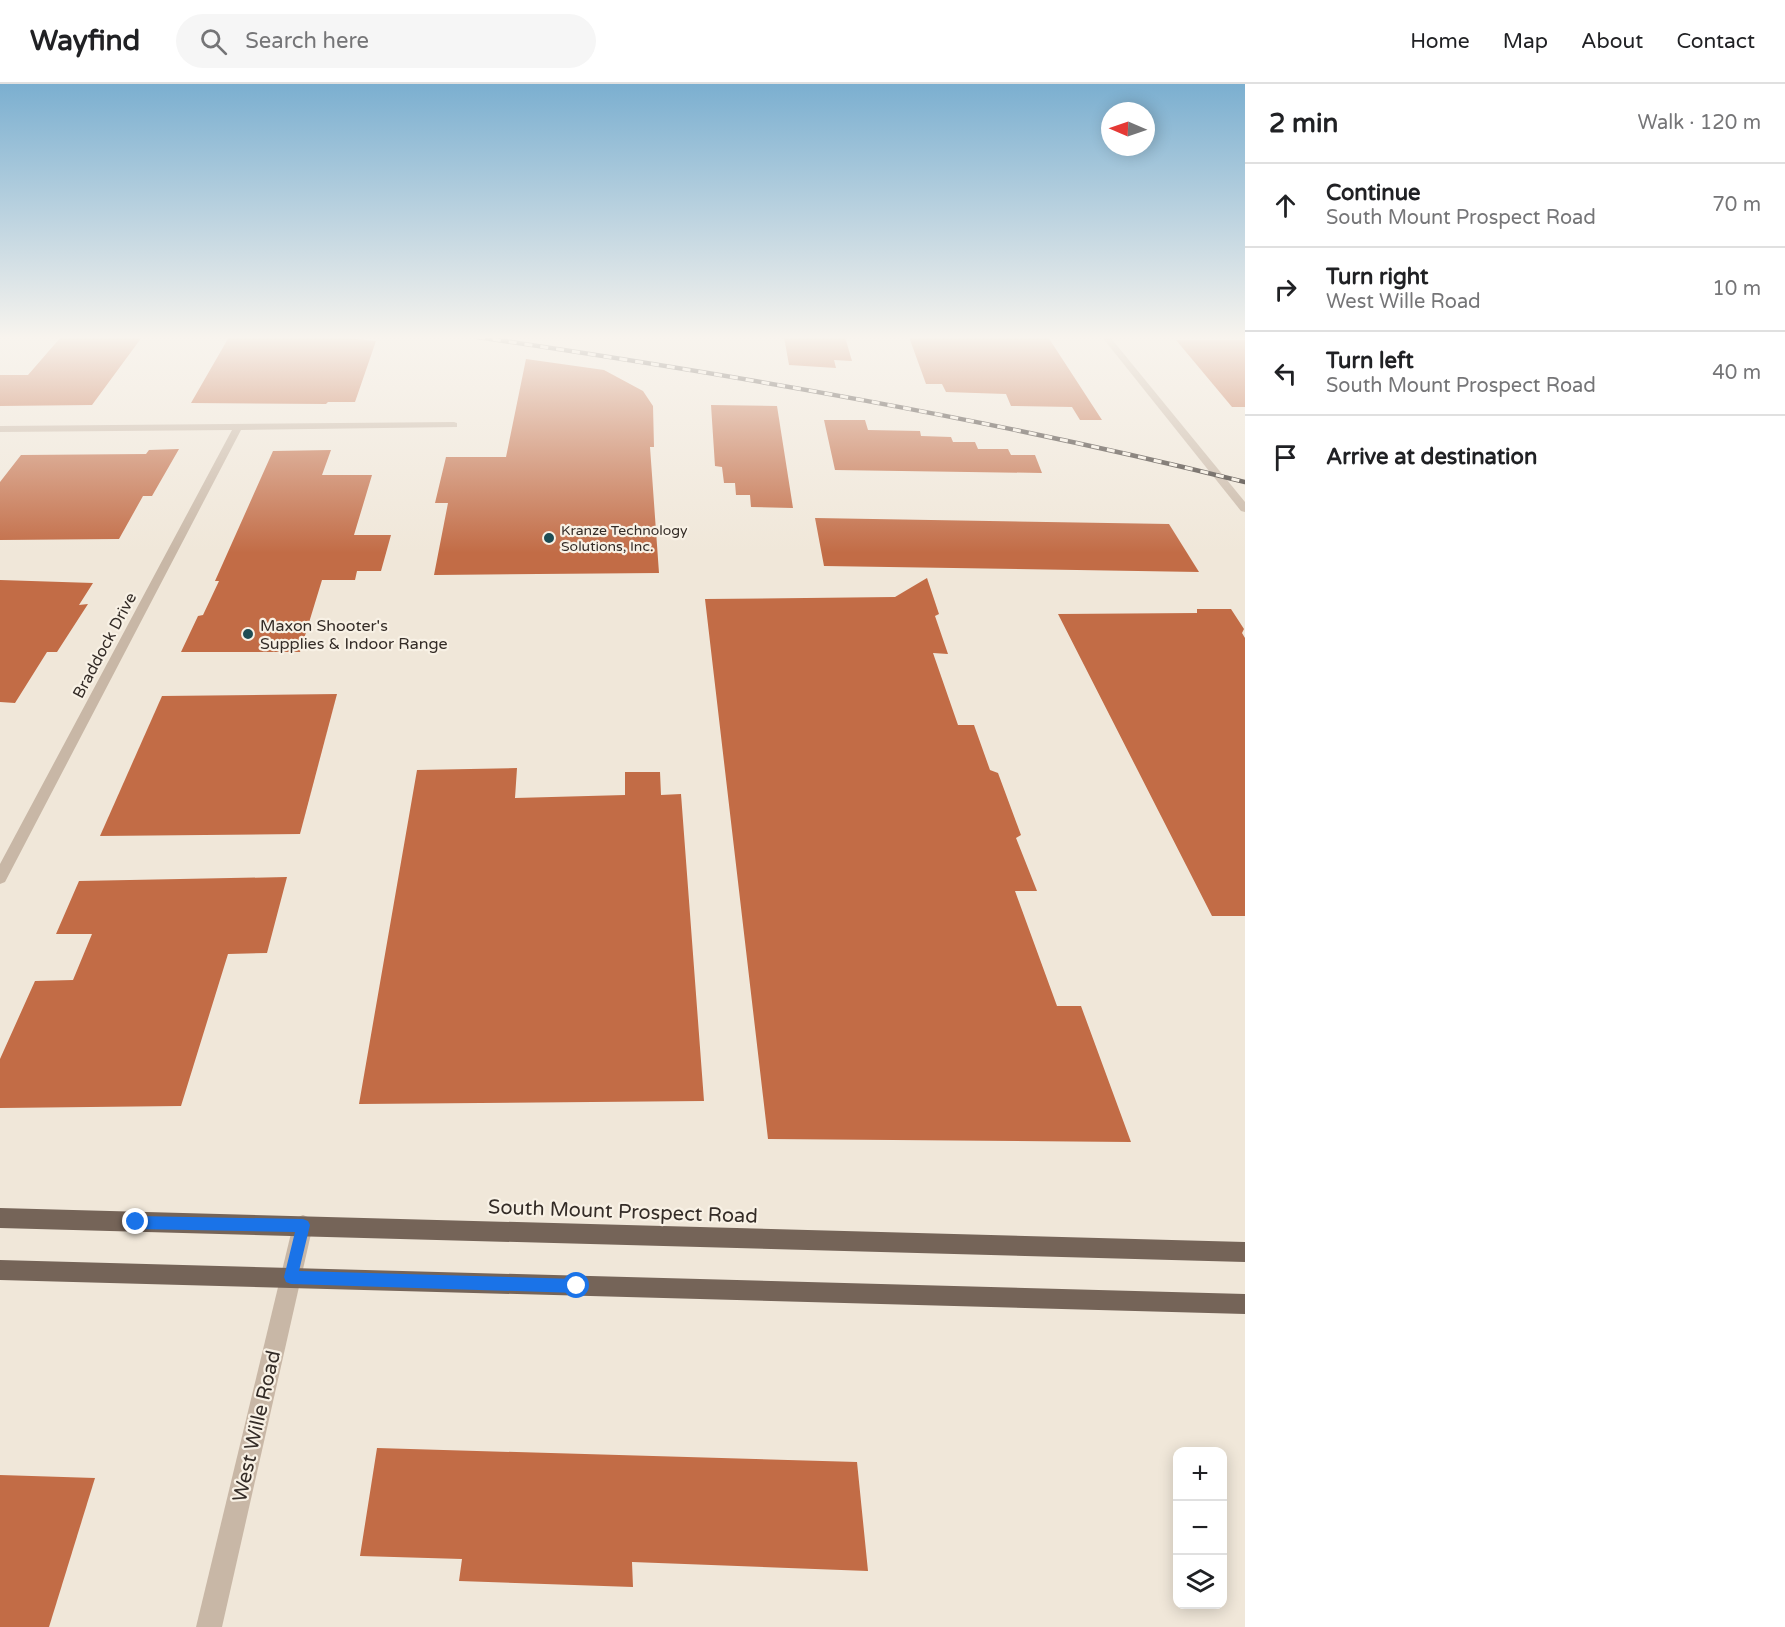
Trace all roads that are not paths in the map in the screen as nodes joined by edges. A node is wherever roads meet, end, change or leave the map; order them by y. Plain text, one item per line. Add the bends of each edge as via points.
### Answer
1 (1165, 409) edge
2 (454, 425) dead end
3 (238, 427) junction
4 (0, 429) edge
5 (1245, 508) edge
6 (0, 878) edge
7 (0, 1218) edge
8 (303, 1225) junction
9 (1245, 1252) edge
10 (0, 1270) edge
11 (291, 1277) junction
12 (1245, 1304) edge
13 (209, 1627) edge

1 - 5 street
2 - 3 street
3 - 4 street
3 - 6 street, Braddock Drive
7 - 8 main road, South Mount Prospect Road
8 - 9 main road, South Mount Prospect Road
8 - 11 street, West Wille Road
10 - 11 main road
11 - 12 main road
11 - 13 street, West Wille Road

